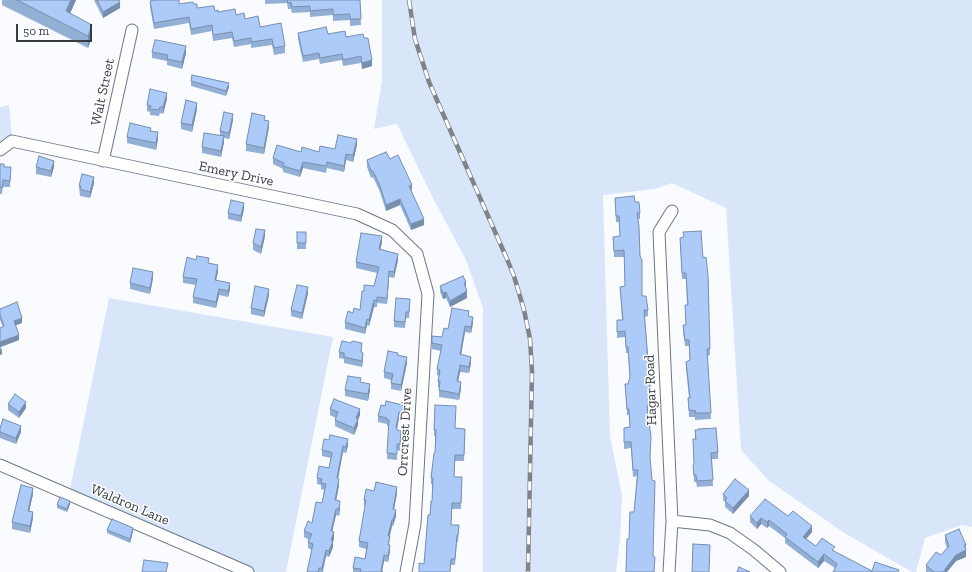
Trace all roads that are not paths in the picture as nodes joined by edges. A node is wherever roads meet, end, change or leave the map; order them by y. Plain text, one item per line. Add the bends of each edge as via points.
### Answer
1 (132, 30) dead end
2 (0, 150) edge
3 (103, 161) junction
4 (672, 211) dead end
5 (428, 294) joint
6 (0, 464) edge
7 (672, 521) junction
8 (248, 572) edge
9 (406, 572) edge
10 (669, 572) edge
11 (780, 572) edge

1 - 3 street, Walt Street
2 - 3 street, Emery Drive via 12,141
3 - 5 street, Emery Drive via 357,214 392,230 417,254
4 - 7 street, Hagar Road via 660,232
5 - 9 street, Orrcrest Drive via 415,524
6 - 8 street, Waldron Lane
7 - 10 street, Hagar Road
7 - 11 street via 710,525 730,532

